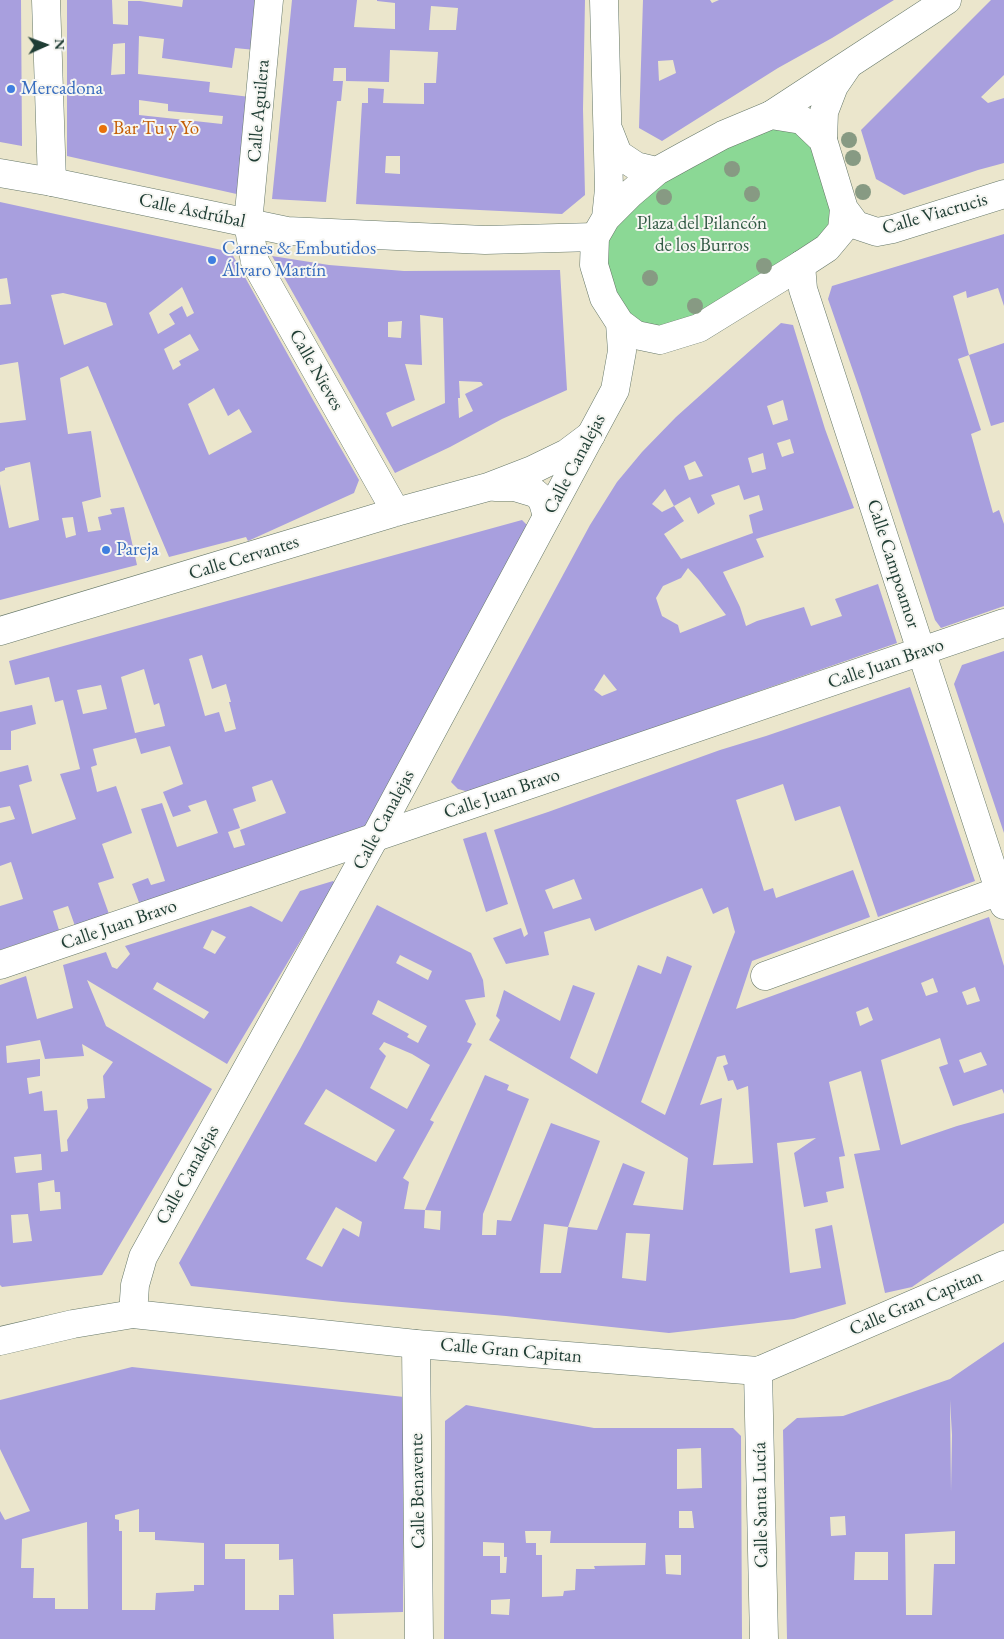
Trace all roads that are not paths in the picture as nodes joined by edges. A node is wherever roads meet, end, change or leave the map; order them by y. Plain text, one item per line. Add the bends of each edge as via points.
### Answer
1 (46, 0) edge
2 (269, 0) edge
3 (604, 0) edge
4 (947, 0) edge
5 (849, 64) junction
6 (771, 115) junction
7 (607, 127) junction
8 (823, 140) junction
9 (657, 171) junction
10 (0, 174) edge
11 (52, 182) junction
12 (1004, 194) edge
13 (844, 209) junction
14 (248, 223) junction
15 (601, 227) junction
16 (801, 265) junction
17 (620, 323) junction
18 (591, 435) junction
19 (488, 487) junction
20 (396, 512) junction
21 (547, 516) junction
22 (1004, 623) edge
23 (0, 631) edge
24 (922, 652) junction
25 (375, 838) junction
26 (1002, 898) edge
27 (0, 965) edge
28 (765, 976) dead end
29 (1004, 1265) edge
30 (133, 1314) junction
31 (0, 1341) edge
32 (416, 1344) junction
33 (758, 1371) junction
34 (420, 1639) edge
35 (764, 1639) edge

1 - 11 street
2 - 14 street, Calle Aguilera
3 - 7 street
4 - 5 street
5 - 6 street
5 - 8 street via 834,86 824,112
6 - 8 street via 802,120
6 - 9 street via 723,135
7 - 9 street via 618,154 636,166
7 - 15 street via 609,189
8 - 13 street
9 - 15 street via 630,194
10 - 11 street, Calle Asdrúbal
11 - 14 street, Calle Asdrúbal
12 - 13 street, Calle Viacrucis via 877,232 856,225
13 - 16 street via 842,230 827,248
14 - 15 street, Calle Asdrúbal via 287,231 475,240
14 - 20 street, Calle Nieves via 255,262
15 - 17 street via 594,265 604,298
16 - 17 street via 699,328 660,340 636,335
16 - 24 street, Calle Campoamor via 803,289
17 - 18 street, Calle Canalejas via 622,351 615,390
18 - 19 street, Calle Cervantes via 567,453
18 - 21 street, Calle Canalejas
19 - 20 street, Calle Cervantes
19 - 21 street, Calle Cervantes via 515,487 536,493 542,499
20 - 23 street, Calle Cervantes
21 - 25 street, Calle Canalejas
22 - 24 street, Calle Juan Bravo
24 - 25 street, Calle Juan Bravo
24 - 26 street, Calle Campoamor
25 - 27 street, Calle Juan Bravo
25 - 30 street, Calle Canalejas via 143,1257 135,1285
26 - 28 street, Calle Campoamor
29 - 33 street, Calle Gran Capitan
30 - 31 street, Calle Gran Capitan
30 - 32 street, Calle Gran Capitan
32 - 33 street, Calle Gran Capitan
32 - 34 street, Calle Benavente
33 - 35 street, Calle Santa Lucía

